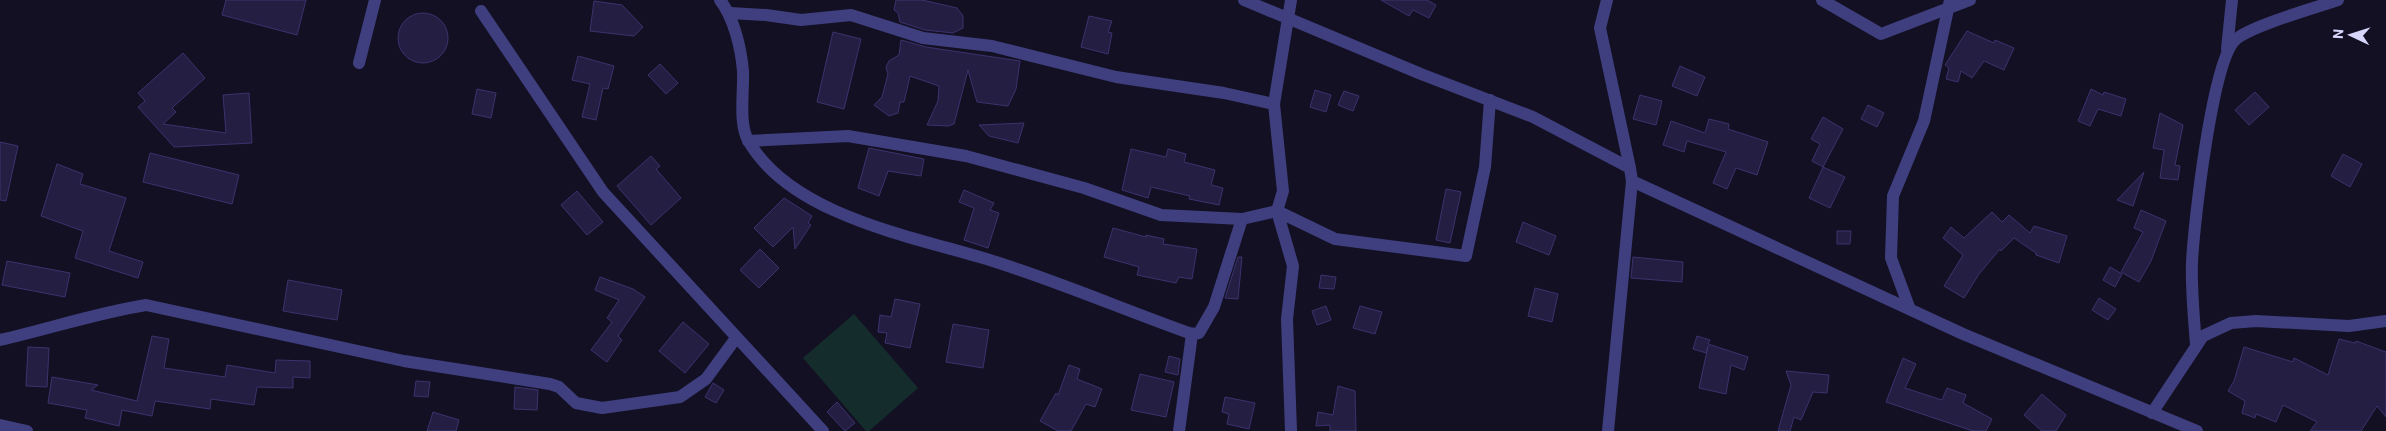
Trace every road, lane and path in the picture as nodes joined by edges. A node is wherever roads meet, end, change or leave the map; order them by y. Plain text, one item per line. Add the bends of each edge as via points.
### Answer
1 (375, 0) edge
2 (720, 0) edge
3 (1244, 0) edge
4 (1291, 0) edge
5 (1607, 0) edge
6 (1970, 0) edge
7 (2232, 0) edge
8 (2338, 0) edge
9 (1829, 2) edge
10 (1949, 4) edge
11 (481, 11) dead end
12 (730, 13) junction
13 (1287, 18) junction
14 (2227, 50) junction
15 (359, 63) dead end
16 (1490, 100) junction
17 (1274, 104) junction
18 (748, 141) junction
19 (1630, 168) junction
20 (1632, 181) junction
21 (1277, 211) junction
22 (1242, 220) junction
23 (1909, 307) junction
24 (2386, 321) edge
25 (1192, 334) junction
26 (736, 338) junction
27 (0, 340) edge
28 (2196, 345) junction
29 (2152, 413) junction
30 (0, 425) edge
31 (2176, 426) edge
32 (27, 431) edge
33 (823, 431) edge
34 (1179, 431) edge
35 (1291, 431) edge
36 (1608, 431) edge
37 (2198, 431) edge

1 - 15 street
2 - 12 street
3 - 13 street
4 - 13 street
5 - 19 street via 1600,28
6 - 10 street
7 - 14 street
8 - 14 street via 2237,38
9 - 10 street via 1881,34
10 - 23 street via 1924,121 1893,196 1891,258
11 - 26 street via 603,192
12 - 17 street via 801,20 851,15 923,38 992,46 1116,77
12 - 18 street via 742,70 743,117
13 - 16 street
13 - 17 street
14 - 28 street via 2207,134 2192,262
16 - 19 street via 1533,117
16 - 21 street via 1485,167 1466,256 1335,239
17 - 21 street via 1283,191
18 - 22 street via 848,136 966,156 1084,188 1161,215
18 - 25 street via 772,170 804,196 858,221 997,262
19 - 20 street
20 - 23 street
20 - 36 street
21 - 22 street
21 - 35 street via 1293,266 1287,319
22 - 25 street via 1214,307 1199,333
23 - 29 street via 1963,334
24 - 28 street via 2349,326 2231,323 2203,336
25 - 34 street
26 - 27 street via 706,379 680,397 602,408 576,402 550,384 404,361 146,305 106,311 72,323
26 - 33 street
28 - 29 street
29 - 31 street
30 - 32 street
31 - 37 street

